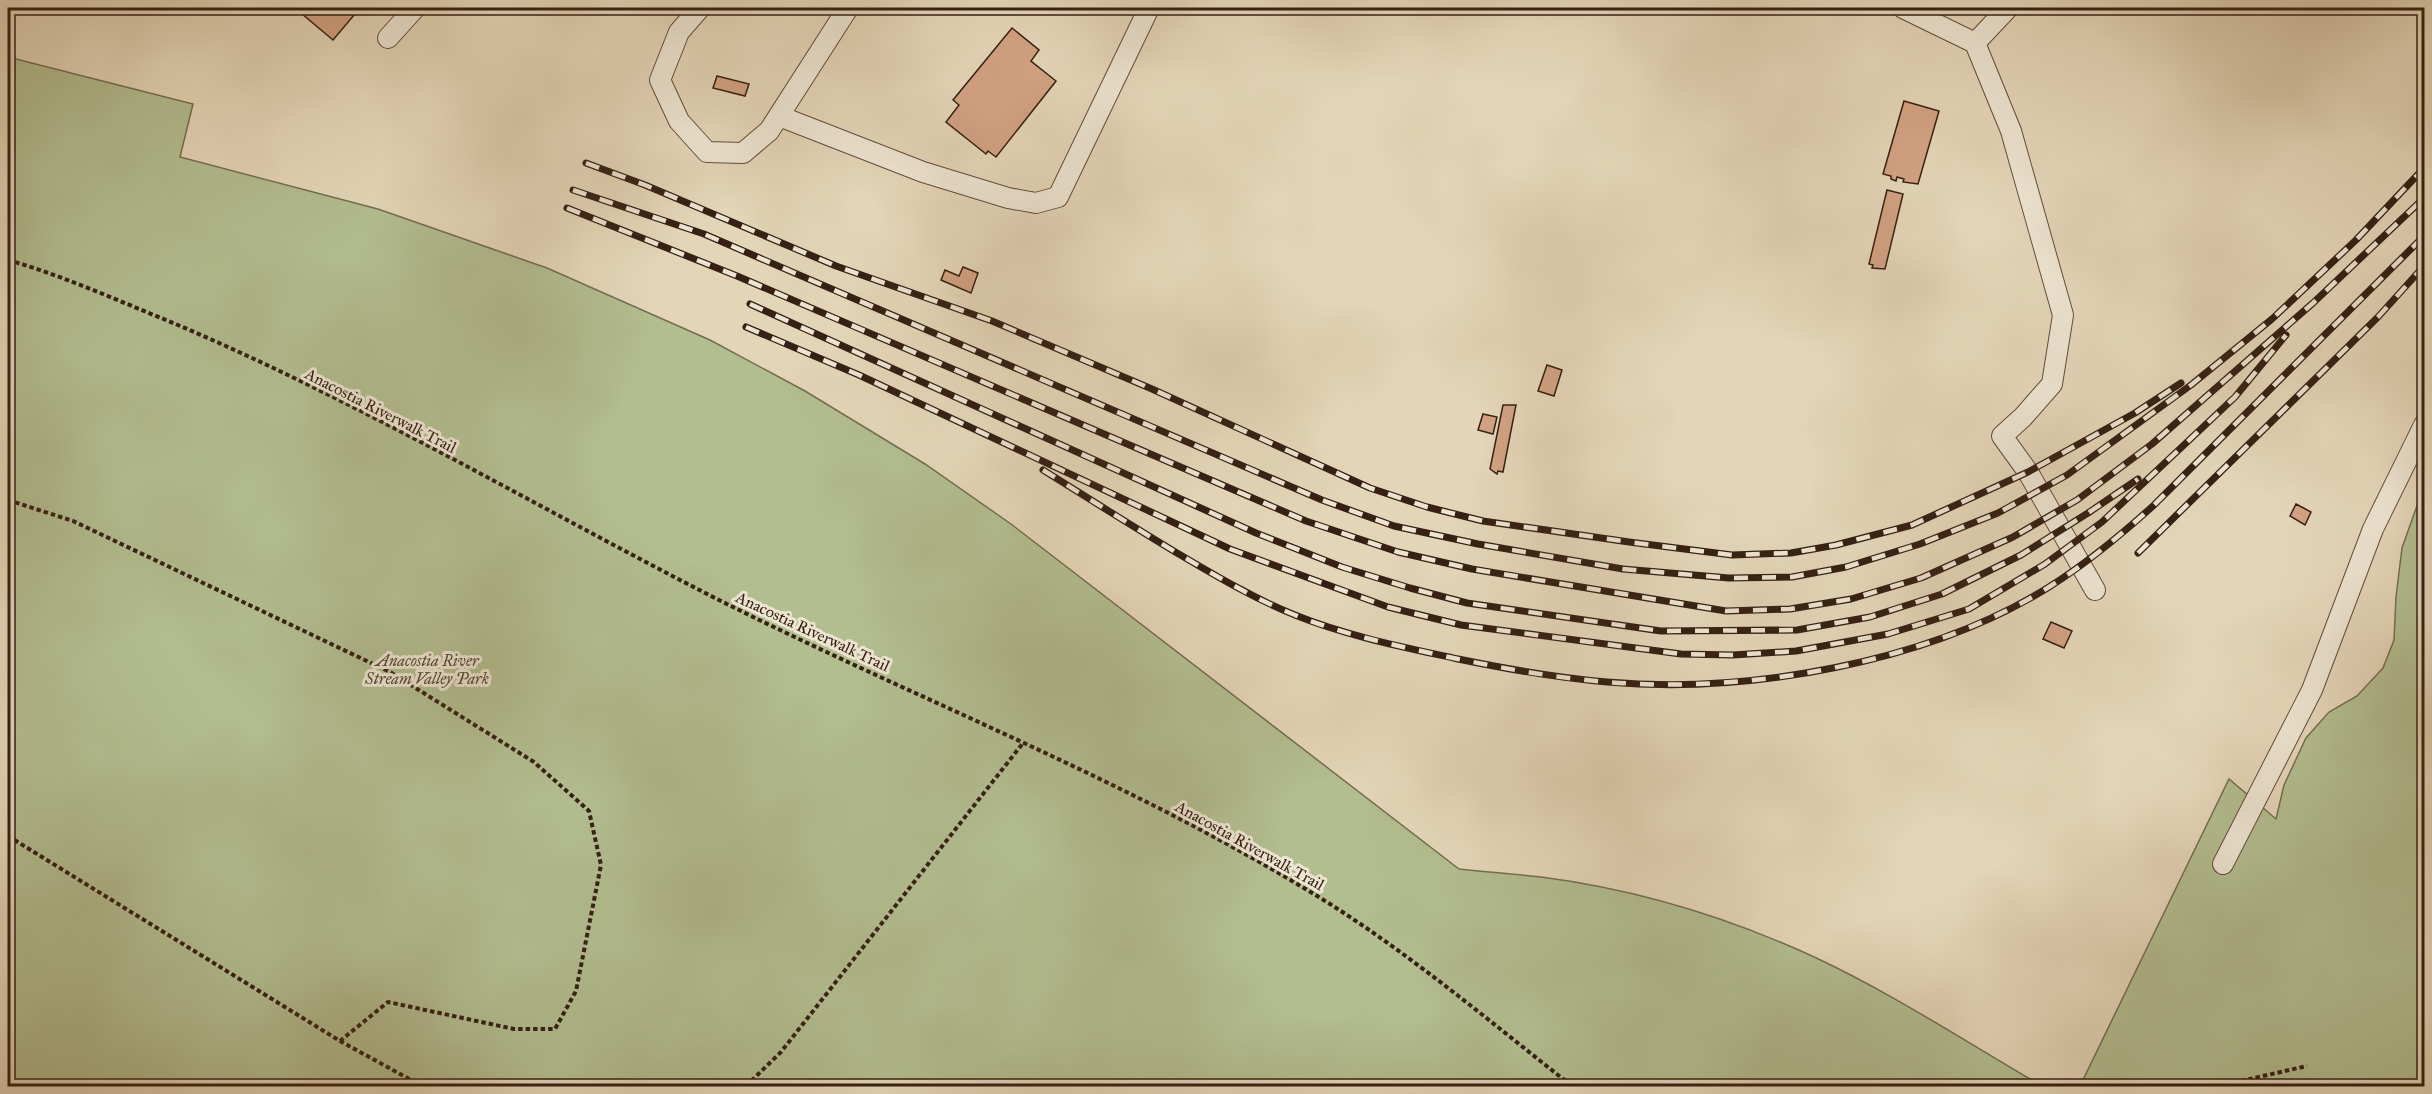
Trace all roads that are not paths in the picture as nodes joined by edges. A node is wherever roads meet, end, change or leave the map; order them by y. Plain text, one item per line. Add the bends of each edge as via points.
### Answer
1 (416, 8) edge
2 (700, 8) edge
3 (848, 8) edge
4 (1149, 8) edge
5 (1903, 8) edge
6 (2008, 8) edge
7 (388, 38) dead end
8 (1975, 43) junction
9 (779, 116) junction
10 (2424, 425) edge
11 (2095, 590) dead end
12 (2223, 864) dead end

1 - 7 lane
2 - 9 lane via 679,32 660,80 679,121 707,152 743,153 769,131
3 - 9 lane
4 - 9 lane via 1058,197 1036,203 1008,198 922,172
5 - 8 lane
6 - 8 lane
8 - 11 lane via 2011,131 2063,315 2052,384 2002,436 2028,472
10 - 12 lane via 2373,529 2312,690

